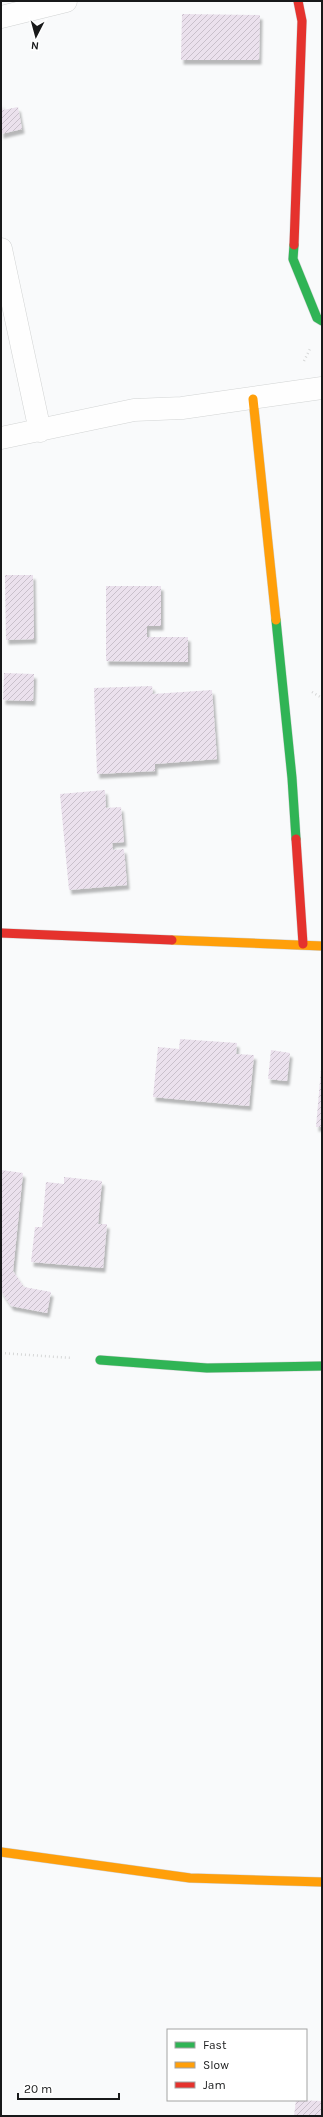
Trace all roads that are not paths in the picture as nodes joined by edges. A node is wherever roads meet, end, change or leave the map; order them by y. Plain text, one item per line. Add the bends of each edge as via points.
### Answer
1 (66, 1) edge
2 (298, 1) edge
3 (1, 17) edge
4 (1, 249) edge
5 (320, 319) edge
6 (322, 388) edge
7 (253, 399) junction
8 (40, 431) junction
9 (1, 438) edge
10 (1, 933) edge
11 (304, 944) junction
12 (322, 946) edge
13 (100, 1360) road end
14 (322, 1366) edge
15 (1, 1852) edge
16 (322, 1882) edge

1 - 3 street
2 - 5 street via 302,21 293,259
4 - 8 street
6 - 7 street
7 - 8 street via 182,408 134,410
7 - 11 street via 292,778
8 - 9 street
10 - 11 street
11 - 12 street
13 - 14 street via 207,1368
15 - 16 street via 190,1878

